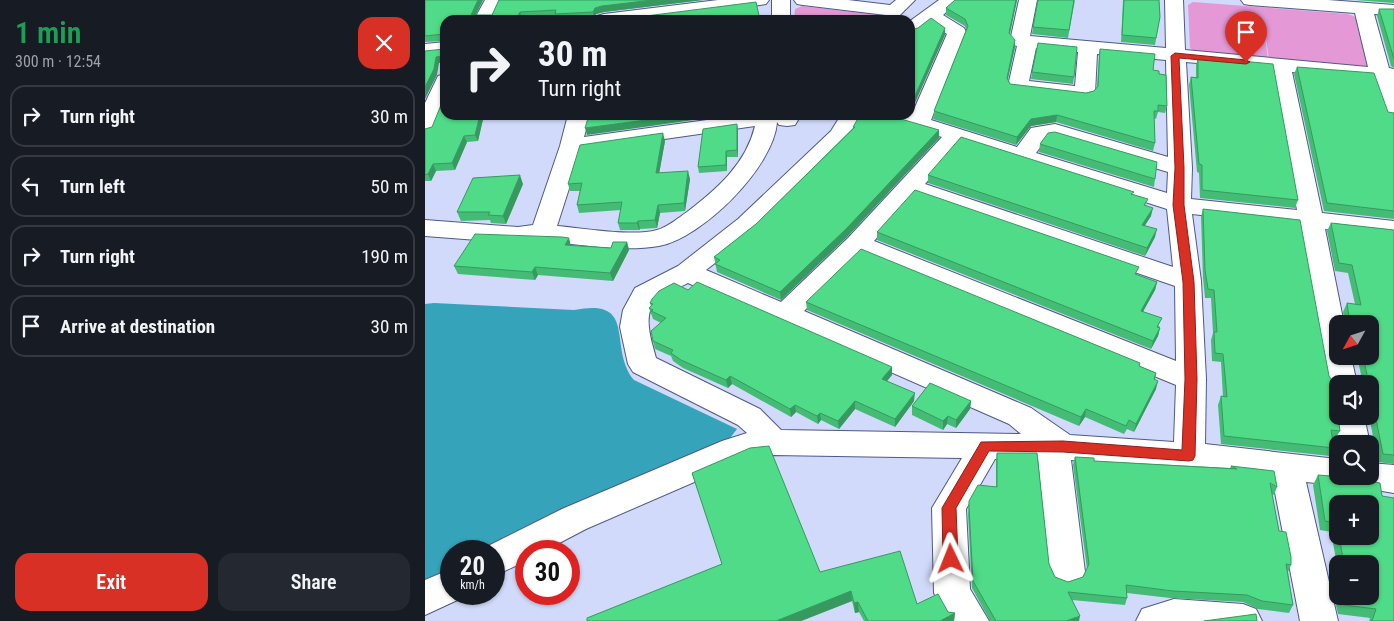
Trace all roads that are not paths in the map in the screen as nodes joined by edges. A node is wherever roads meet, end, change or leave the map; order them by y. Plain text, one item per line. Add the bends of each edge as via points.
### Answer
1 (494, 0) edge
2 (618, 0) edge
3 (760, 0) edge
4 (781, 0) edge
5 (803, 0) edge
6 (906, 0) edge
7 (951, 0) edge
8 (1028, 0) edge
9 (1173, 0) edge
10 (1250, 0) edge
11 (1363, 8) junction
12 (1394, 10) edge
13 (486, 15) edge
14 (610, 15) edge
15 (646, 15) edge
16 (781, 15) edge
17 (931, 15) junction
18 (915, 26) edge
19 (1028, 42) junction
20 (1088, 47) junction
21 (440, 48) edge
22 (425, 50) edge
23 (1175, 56) junction
24 (1281, 65) junction
25 (1387, 74) edge
26 (440, 98) edge
27 (1394, 114) edge
28 (435, 115) edge
29 (578, 120) edge
30 (756, 120) edge
31 (773, 120) edge
32 (849, 120) edge
33 (907, 120) edge
34 (919, 124) junction
35 (956, 135) junction
36 (571, 146) junction
37 (1022, 156) junction
38 (1179, 168) junction
39 (909, 186) junction
40 (1179, 205) junction
41 (1311, 220) junction
42 (425, 228) edge
43 (1394, 229) edge
44 (543, 231) junction
45 (857, 244) junction
46 (687, 272) junction
47 (1188, 282) junction
48 (785, 314) junction
49 (1341, 375) edge
50 (1191, 379) junction
51 (773, 442) junction
52 (986, 446) junction
53 (1058, 446) junction
54 (1189, 456) junction
55 (1286, 466) junction
56 (1329, 471) edge
57 (1379, 477) edge
58 (1394, 479) edge
59 (505, 554) edge
60 (1067, 572) dead end
61 (440, 590) edge
62 (425, 598) edge
63 (1325, 620) edge
64 (970, 621) edge
65 (1155, 621) edge
66 (1243, 621) edge

1 - 13 street
2 - 14 street
3 - 15 street
4 - 16 street
5 - 6 street via 895,11
7 - 17 street
8 - 19 street via 1020,41
9 - 23 street
10 - 11 street
11 - 12 street
11 - 25 street
17 - 18 street
17 - 34 street via 957,32
19 - 20 street
19 - 20 street via 1018,86 1085,93
20 - 23 street
21 - 22 street
23 - 24 street
23 - 38 street
24 - 25 street
24 - 41 street
25 - 27 street
26 - 28 street
29 - 36 street
30 - 36 street
31 - 44 street via 767,125 738,179 667,236 622,239
32 - 46 street via 841,135 805,171 747,225
33 - 34 street
34 - 35 street
35 - 37 street
35 - 39 street
36 - 44 street
37 - 38 street via 1039,133 1055,131
37 - 40 street
38 - 40 street
39 - 45 street
39 - 47 street
40 - 41 street
40 - 47 street
41 - 43 street
41 - 49 street
42 - 44 street via 518,234
45 - 48 street
45 - 50 street
46 - 48 street
46 - 51 street via 645,295 637,310 634,327 643,364 749,416
47 - 50 street
48 - 53 street via 1020,416
50 - 54 street
51 - 52 street
51 - 59 street via 733,450 574,518
52 - 53 street
52 - 64 street via 949,508 952,593
53 - 54 street
53 - 60 street
54 - 55 street
55 - 56 street
55 - 63 street
57 - 58 street
61 - 62 street
65 - 66 street via 1174,616

